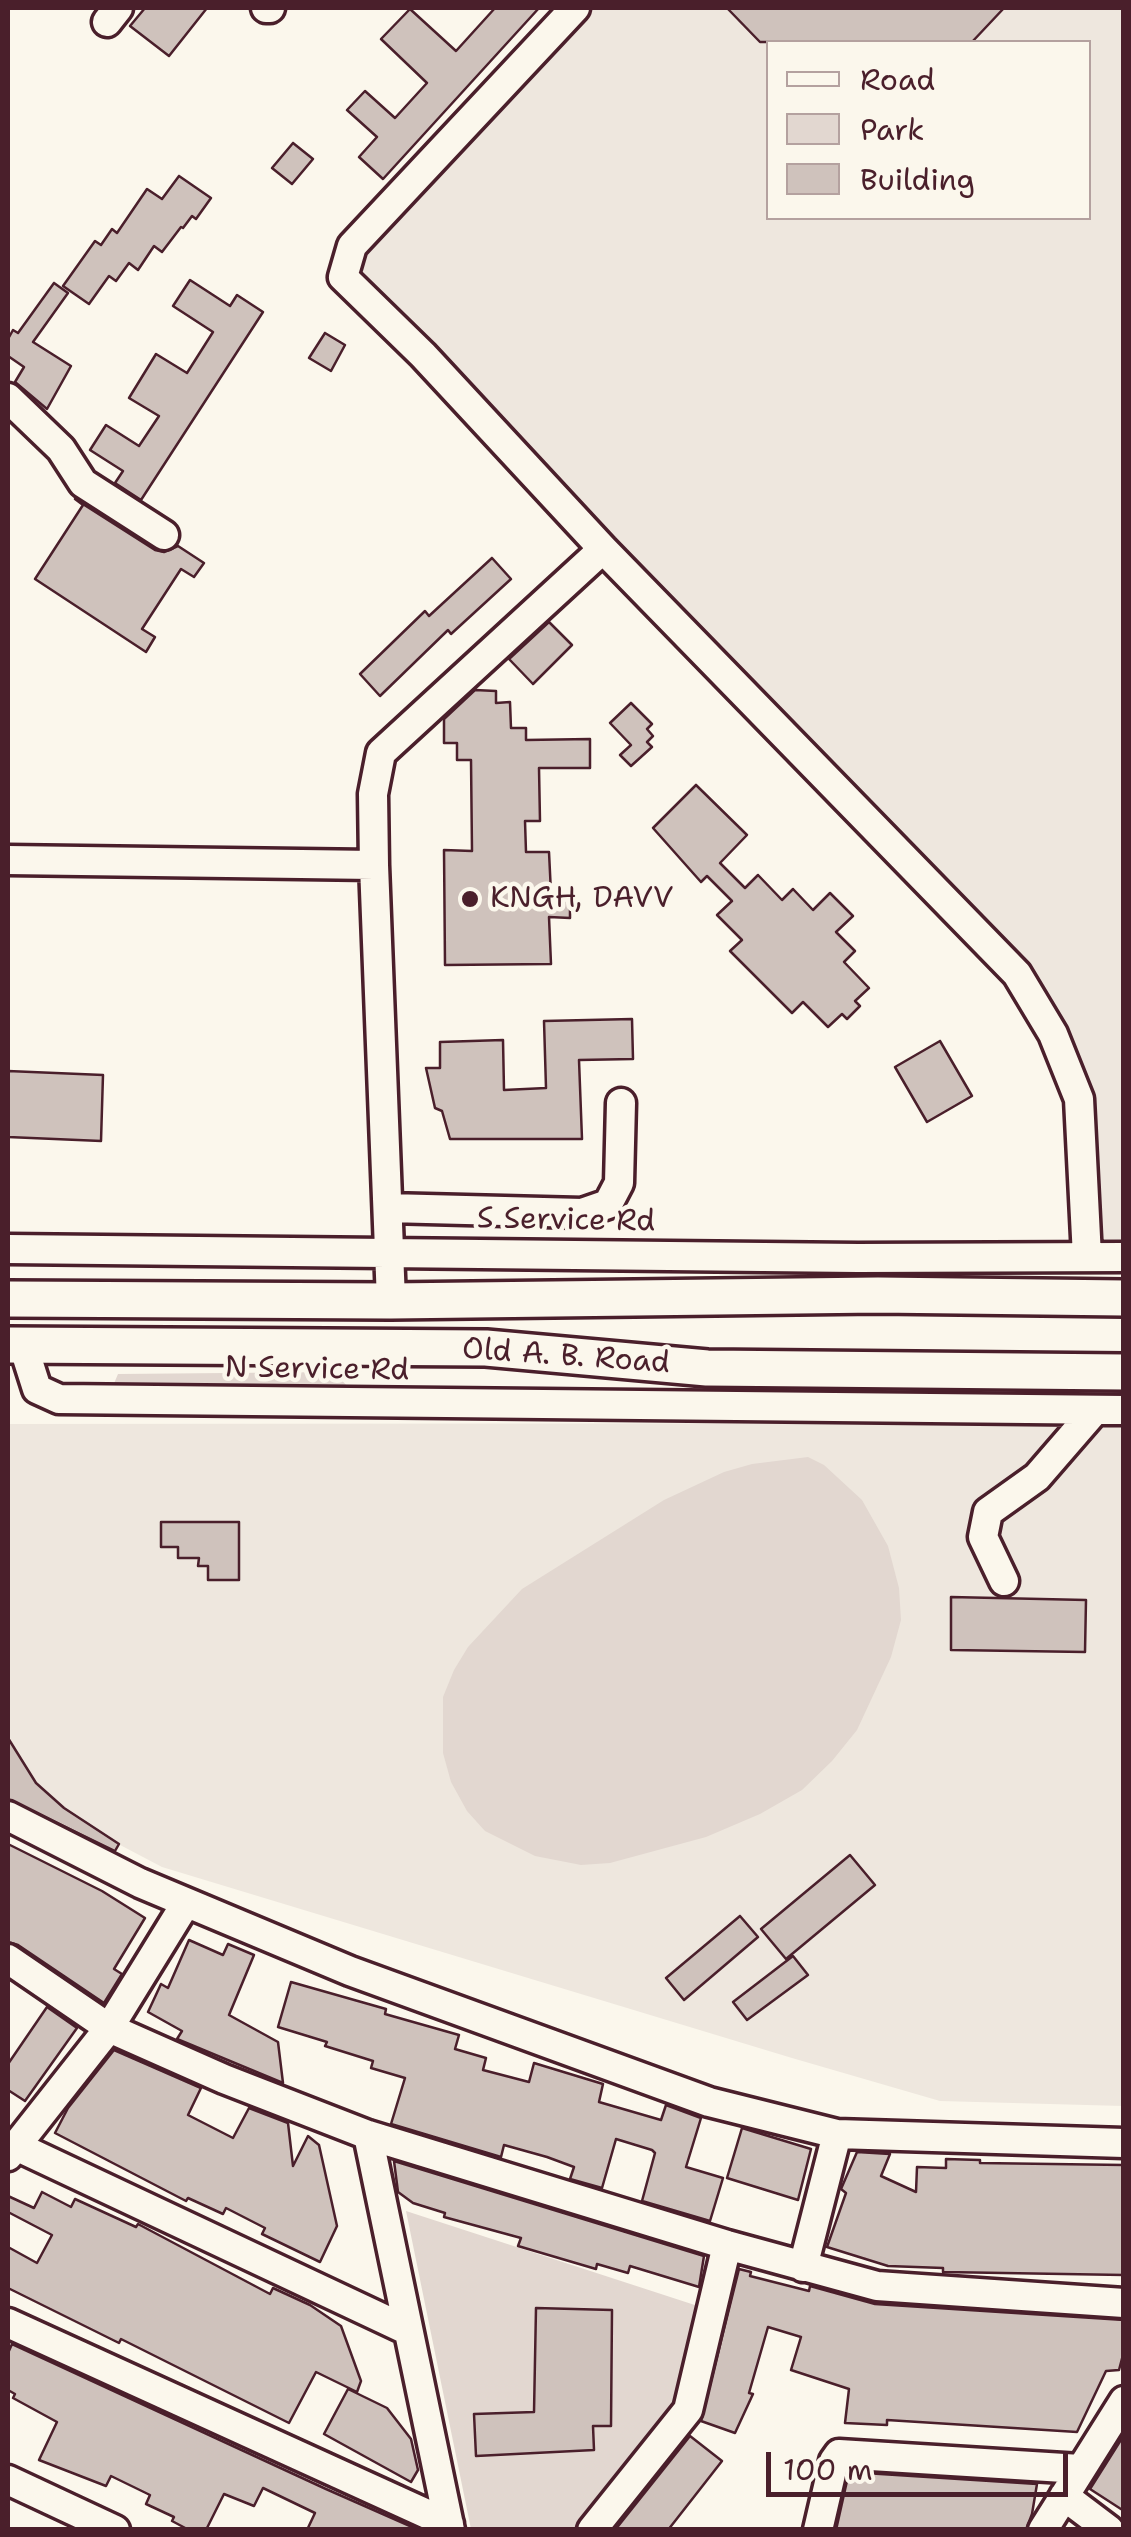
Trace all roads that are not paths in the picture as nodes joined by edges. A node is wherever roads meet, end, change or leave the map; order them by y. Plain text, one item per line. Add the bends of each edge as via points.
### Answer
1 (575, 8) edge
2 (8, 398) edge
3 (164, 535) dead end
4 (603, 549) junction
5 (8, 860) edge
6 (374, 865) junction
7 (621, 1103) dead end
8 (388, 1208) junction
9 (8, 1249) edge
10 (390, 1251) junction
11 (1087, 1257) junction
12 (1124, 1257) edge
13 (1124, 1298) edge
14 (8, 1299) edge
15 (391, 1302) junction
16 (15, 1345) edge
17 (1124, 1372) edge
18 (1095, 1410) junction
19 (1124, 1410) edge
20 (1004, 1581) dead end
21 (8, 1816) edge
22 (186, 1903) junction
23 (8, 1959) edge
24 (108, 2028) junction
25 (838, 2134) junction
26 (368, 2135) junction
27 (14, 2139) edge
28 (1124, 2143) edge
29 (727, 2245) junction
30 (803, 2266) junction
31 (1124, 2303) edge
32 (8, 2323) edge
33 (407, 2330) junction
34 (1124, 2400) edge
35 (1080, 2469) junction
36 (8, 2480) edge
37 (1064, 2496) junction
38 (44, 2498) junction
39 (450, 2527) edge
40 (47, 2530) edge
41 (115, 2530) edge
42 (592, 2530) edge
43 (818, 2530) edge
44 (1043, 2530) edge
45 (1108, 2530) edge

1 - 4 street via 362,234 343,277
2 - 3 street via 62,449 82,482
4 - 6 street via 381,754 373,794
4 - 11 street via 1017,974 1053,1034 1079,1098
5 - 6 street
6 - 8 street
7 - 8 street via 619,1182 608,1204 582,1213
8 - 10 street
9 - 10 street, S Service Rd
10 - 11 street, S Service Rd
10 - 15 street
11 - 12 street, S Service Rd
13 - 15 main road, Old A. B. Road
14 - 15 main road, Old A. B. Road
16 - 17 main road, Old A. B. Road via 486,1348 708,1368
16 - 18 street, N Service Rd via 37,1389 59,1399
18 - 19 street, N Service Rd
18 - 20 street via 1038,1477 988,1512 982,1537
21 - 22 street
22 - 24 street
22 - 25 street via 350,1971 709,2102
23 - 24 street
24 - 26 street
24 - 27 street
25 - 28 street
25 - 30 street
26 - 29 street
26 - 33 street
27 - 33 street
29 - 30 street
29 - 42 street via 688,2410
30 - 31 street via 876,2286
32 - 39 street
33 - 39 street
34 - 35 street
35 - 37 street
35 - 43 street via 839,2454
36 - 38 street
37 - 44 street
37 - 45 street
38 - 40 street
38 - 41 street

